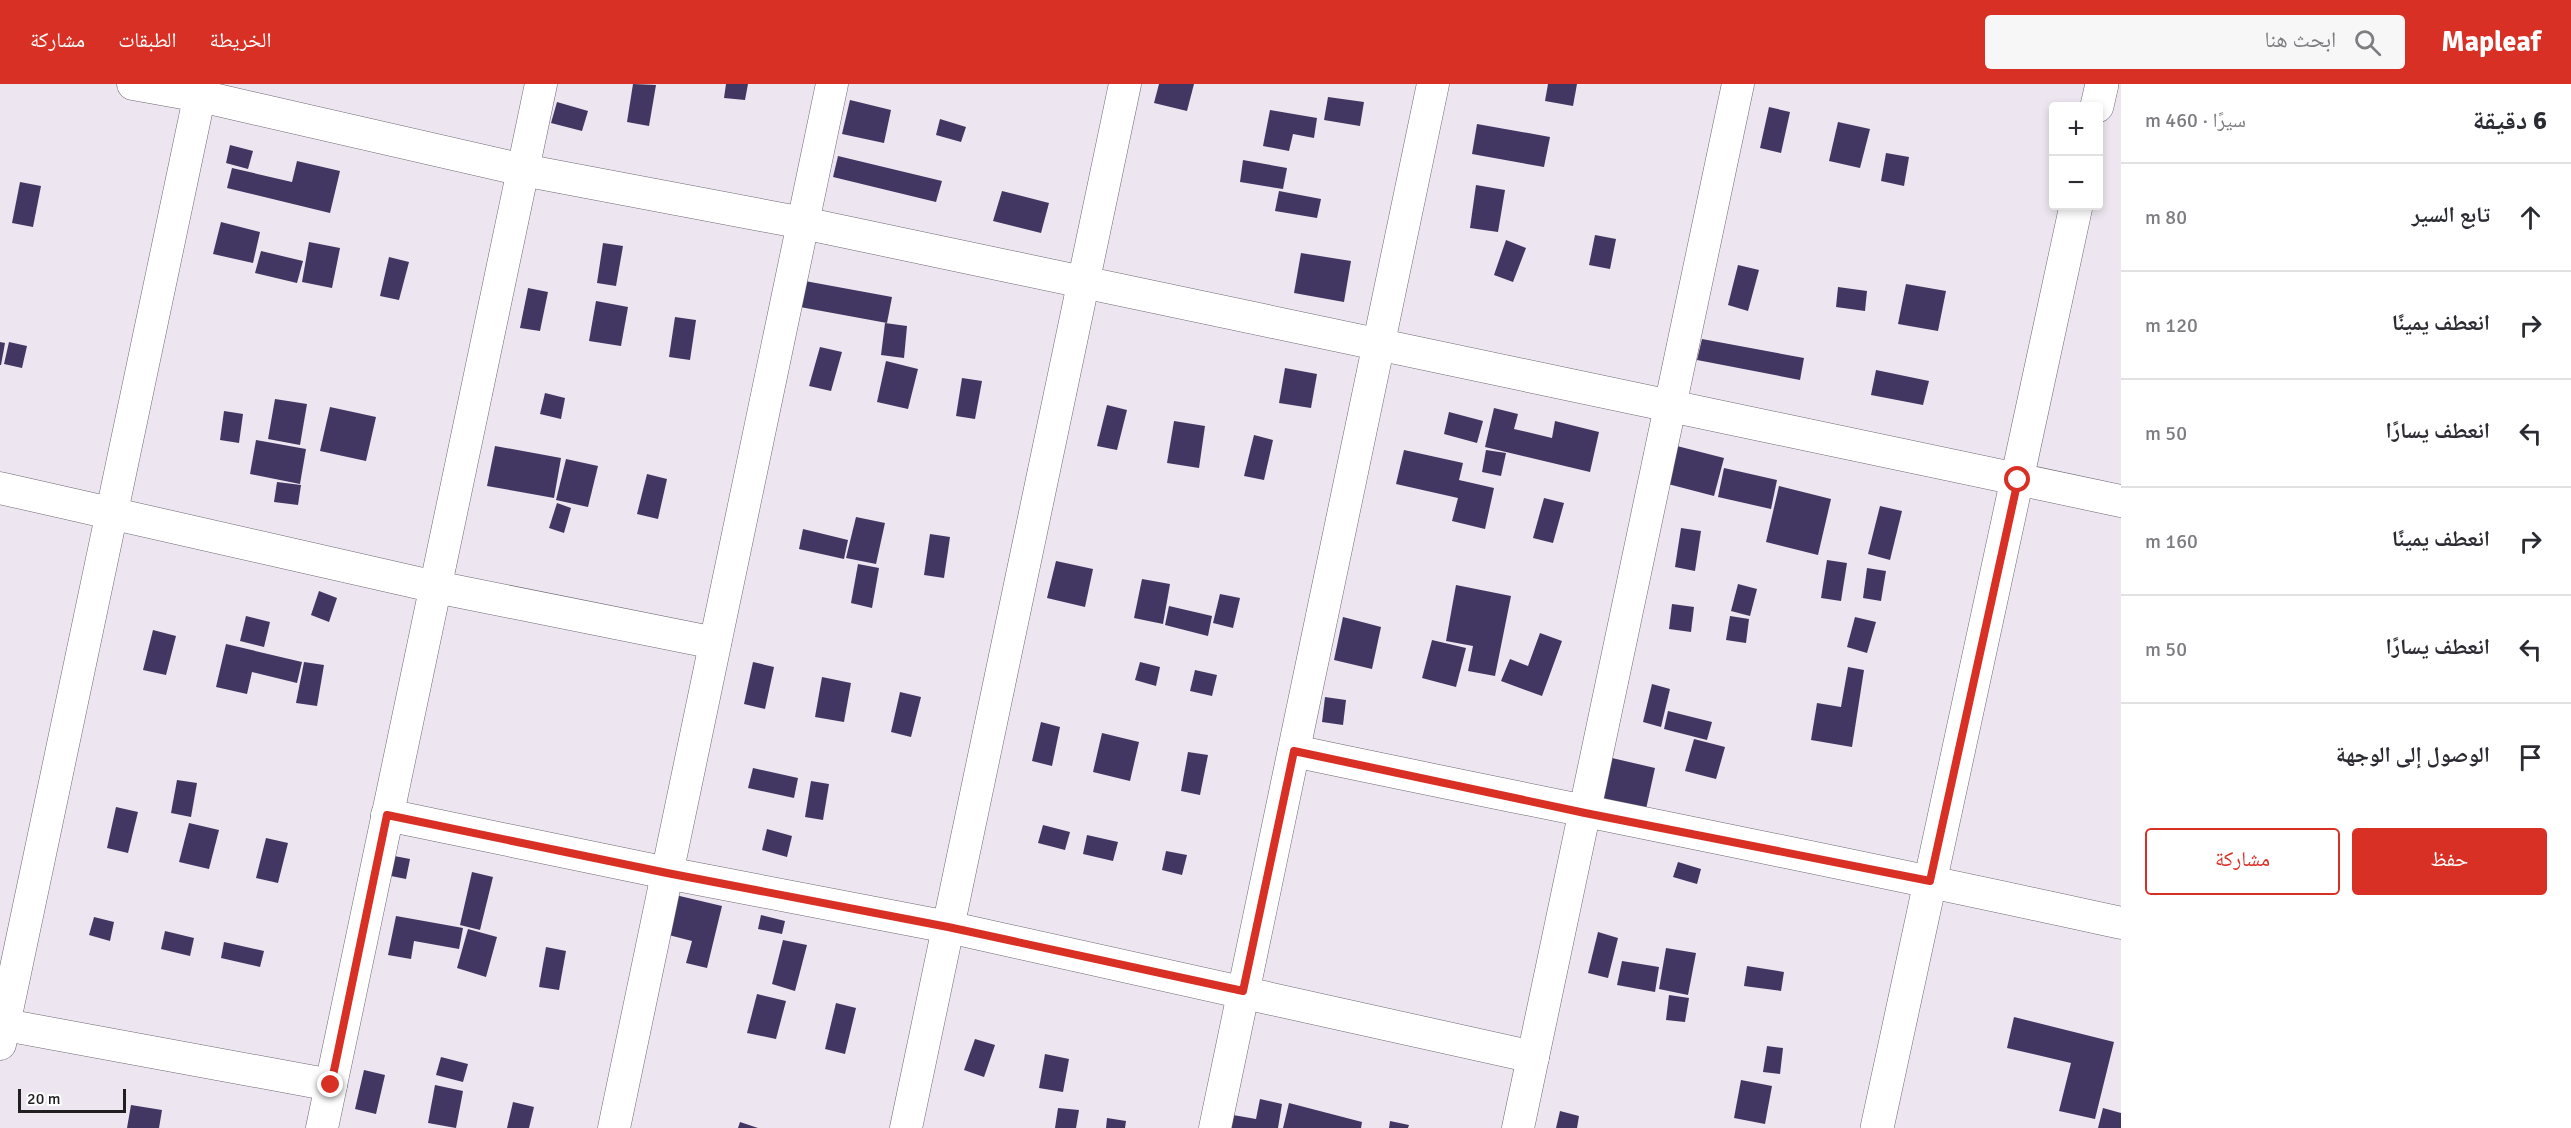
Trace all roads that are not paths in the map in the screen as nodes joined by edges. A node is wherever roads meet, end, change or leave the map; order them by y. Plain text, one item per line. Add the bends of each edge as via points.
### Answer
1 (133, 84) edge
2 (541, 84) edge
3 (832, 84) edge
4 (1125, 84) edge
5 (1433, 84) edge
6 (1738, 84) edge
7 (2102, 84) edge
8 (201, 90) edge
9 (2098, 102) edge
10 (523, 170) junction
11 (2075, 210) edge
12 (803, 223) junction
13 (1083, 283) junction
14 (1379, 345) junction
15 (1669, 408) junction
16 (2018, 480) junction
17 (0, 488) edge
18 (2121, 501) edge
19 (112, 514) junction
20 (435, 587) junction
21 (716, 643) junction
22 (1294, 751) junction
23 (1585, 813) junction
24 (387, 815) junction
25 (667, 873) junction
26 (1930, 881) junction
27 (2121, 923) edge
28 (948, 927) junction
29 (1243, 991) junction
30 (1, 1031) edge
31 (1533, 1057) junction
32 (331, 1085) junction
33 (322, 1128) edge
34 (614, 1128) edge
35 (906, 1128) edge
36 (1215, 1128) edge
37 (1518, 1128) edge
38 (1877, 1128) edge

1 - 8 street
2 - 10 street
3 - 12 street
4 - 13 street
5 - 14 street
6 - 15 street
7 - 9 street
8 - 10 street
8 - 19 street
10 - 12 street
10 - 20 street
11 - 16 street
12 - 13 street
12 - 21 street
13 - 14 street
13 - 28 street
14 - 15 street
14 - 22 street
15 - 16 street
15 - 23 street
16 - 18 street
16 - 26 street
17 - 19 street
19 - 20 street
19 - 30 street
20 - 21 street
20 - 24 street
21 - 25 street
22 - 23 street
22 - 29 street
23 - 26 street
23 - 31 street
24 - 25 street
24 - 32 street
25 - 28 street
25 - 34 street
26 - 27 street
26 - 38 street
28 - 29 street
28 - 35 street
29 - 31 street
29 - 36 street
30 - 32 street
31 - 37 street
32 - 33 street

